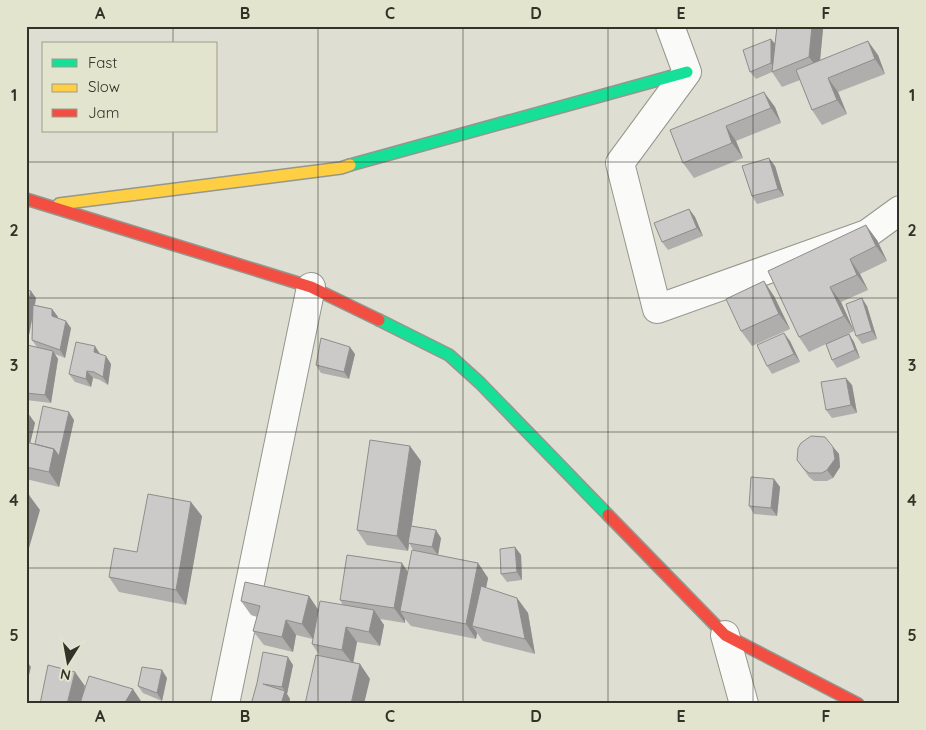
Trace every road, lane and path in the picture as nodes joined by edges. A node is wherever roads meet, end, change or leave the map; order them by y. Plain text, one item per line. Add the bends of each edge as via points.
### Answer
1 (670, 26) edge
2 (687, 72) junction
3 (26, 199) edge
4 (49, 205) junction
5 (900, 210) edge
6 (311, 287) junction
7 (725, 635) junction
8 (225, 704) edge
9 (744, 704) edge
10 (858, 704) edge

1 - 2 street
2 - 4 main road via 342,168
2 - 5 street via 620,163 657,309 867,234
3 - 4 main road
4 - 6 main road
6 - 7 main road via 449,355
6 - 8 street
7 - 9 street
7 - 10 main road

